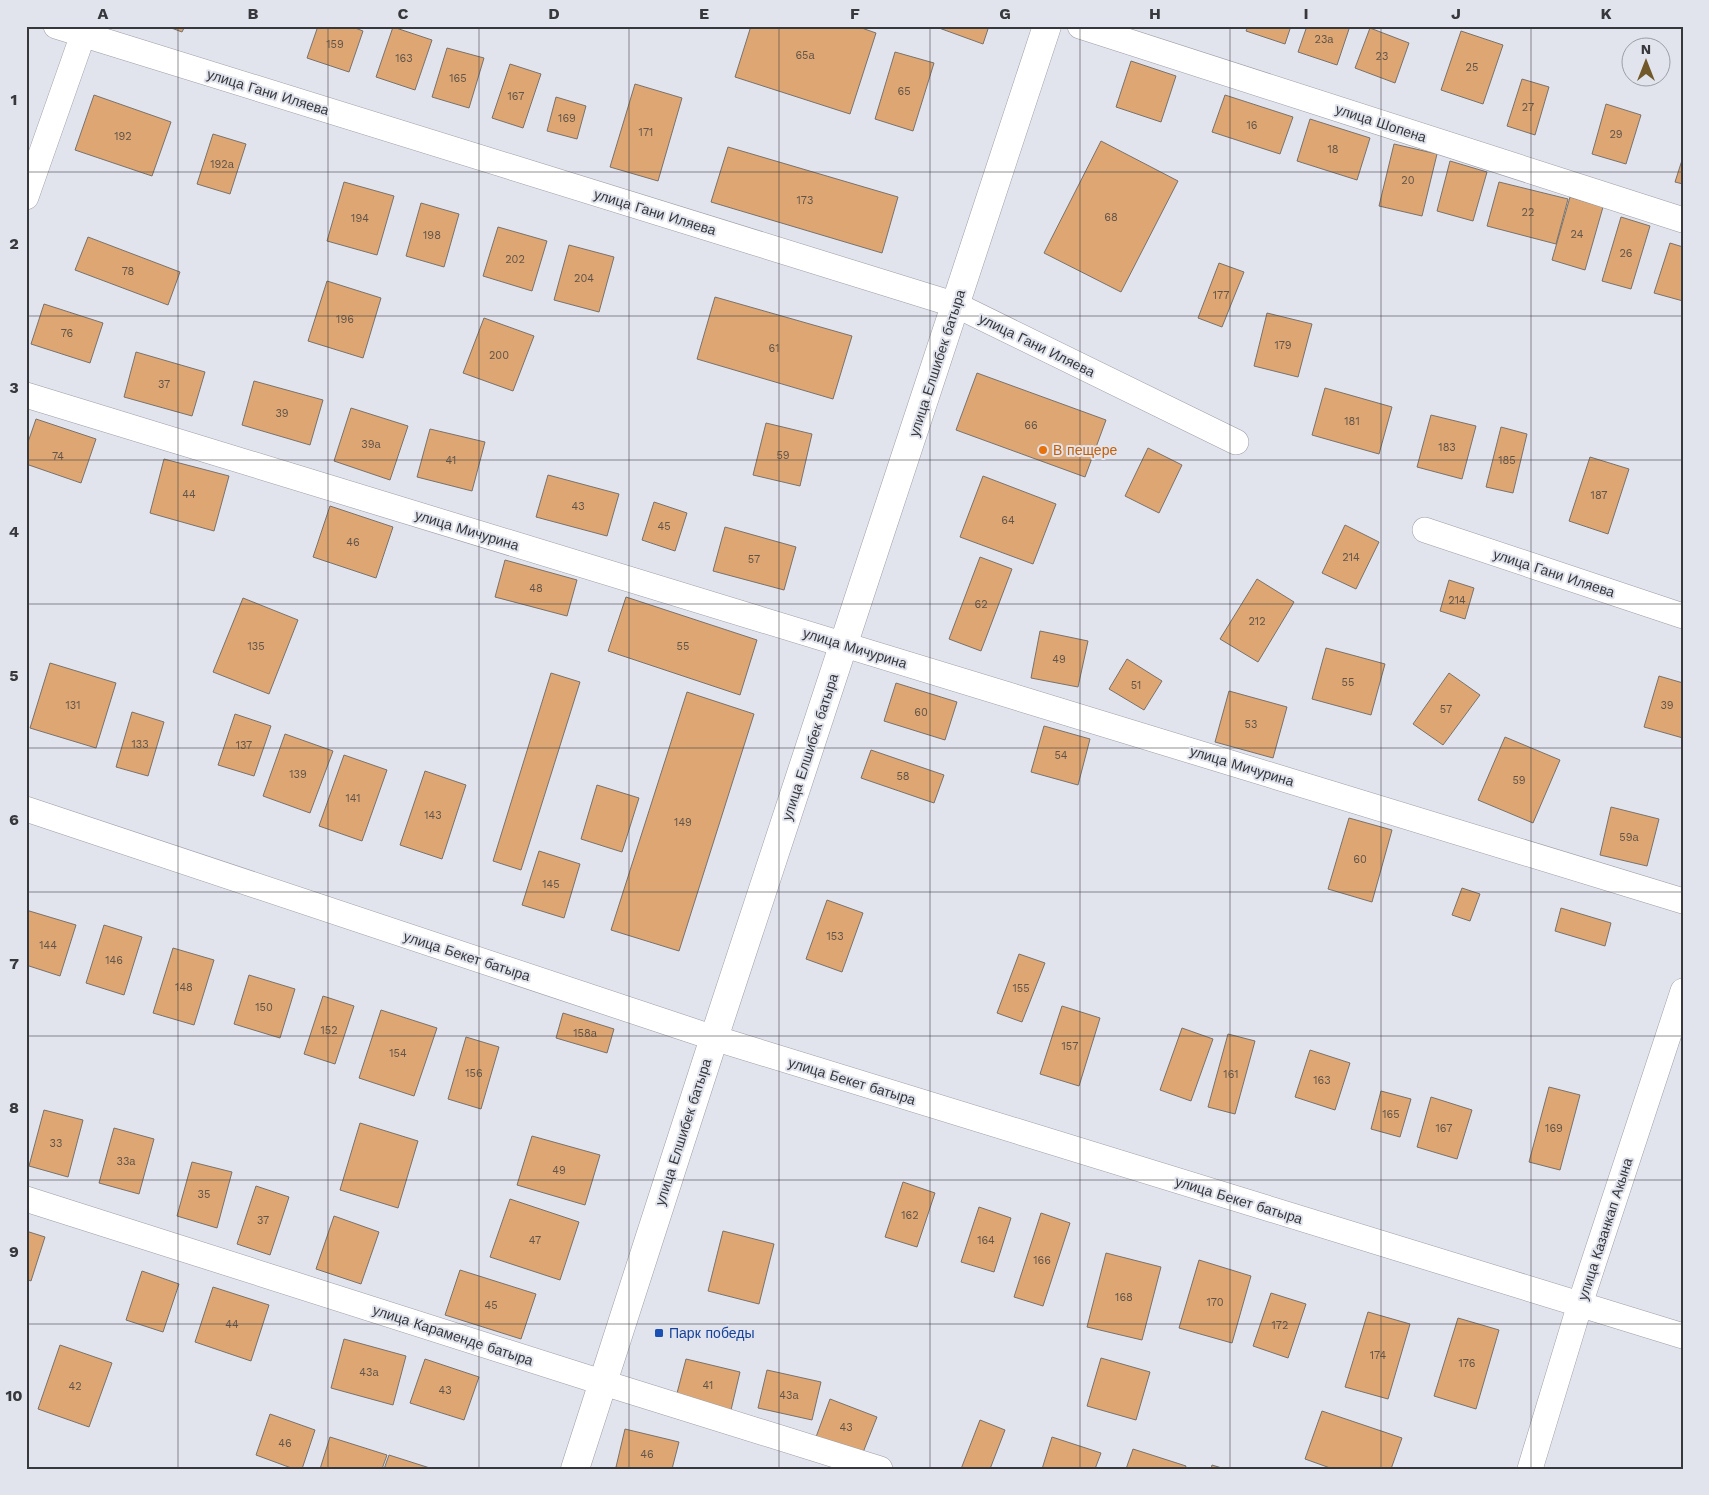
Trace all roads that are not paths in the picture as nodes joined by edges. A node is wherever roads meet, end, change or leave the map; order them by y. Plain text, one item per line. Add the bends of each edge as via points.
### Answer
1 (56, 26) edge
2 (1047, 26) edge
3 (1080, 26) edge
4 (85, 30) edge
5 (26, 197) edge
6 (1683, 220) edge
7 (956, 305) junction
8 (26, 395) edge
9 (1236, 442) dead end
10 (1425, 530) dead end
11 (1683, 616) edge
12 (844, 644) junction
13 (26, 809) edge
14 (1683, 901) edge
15 (1683, 991) edge
16 (714, 1038) junction
17 (26, 1199) edge
18 (1580, 1304) junction
19 (1683, 1336) edge
20 (602, 1382) junction
21 (575, 1469) edge
22 (880, 1469) edge
23 (1530, 1469) edge

1 - 4 street, улица Гани Иляева
2 - 7 main road, улица Елшибек батыра
3 - 6 street, улица Шопена
4 - 5 street
4 - 7 street, улица Гани Иляева
7 - 9 street, улица Гани Иляева
7 - 12 main road, улица Елшибек батыра
8 - 12 street, улица Мичурина
10 - 11 street, улица Гани Иляева
12 - 14 street, улица Мичурина
12 - 16 main road, улица Елшибек батыра
13 - 16 street, улица Бекет батыра
15 - 18 street, улица Казанкап Акына
16 - 18 street, улица Бекет батыра
16 - 20 main road, улица Елшибек батыра
17 - 20 street, улица Караменде батыра
18 - 19 street, улица Бекет батыра
18 - 23 street, улица Казанкап Акына
20 - 21 main road, улица Елшибек батыра
20 - 22 street, улица Караменде батыра

